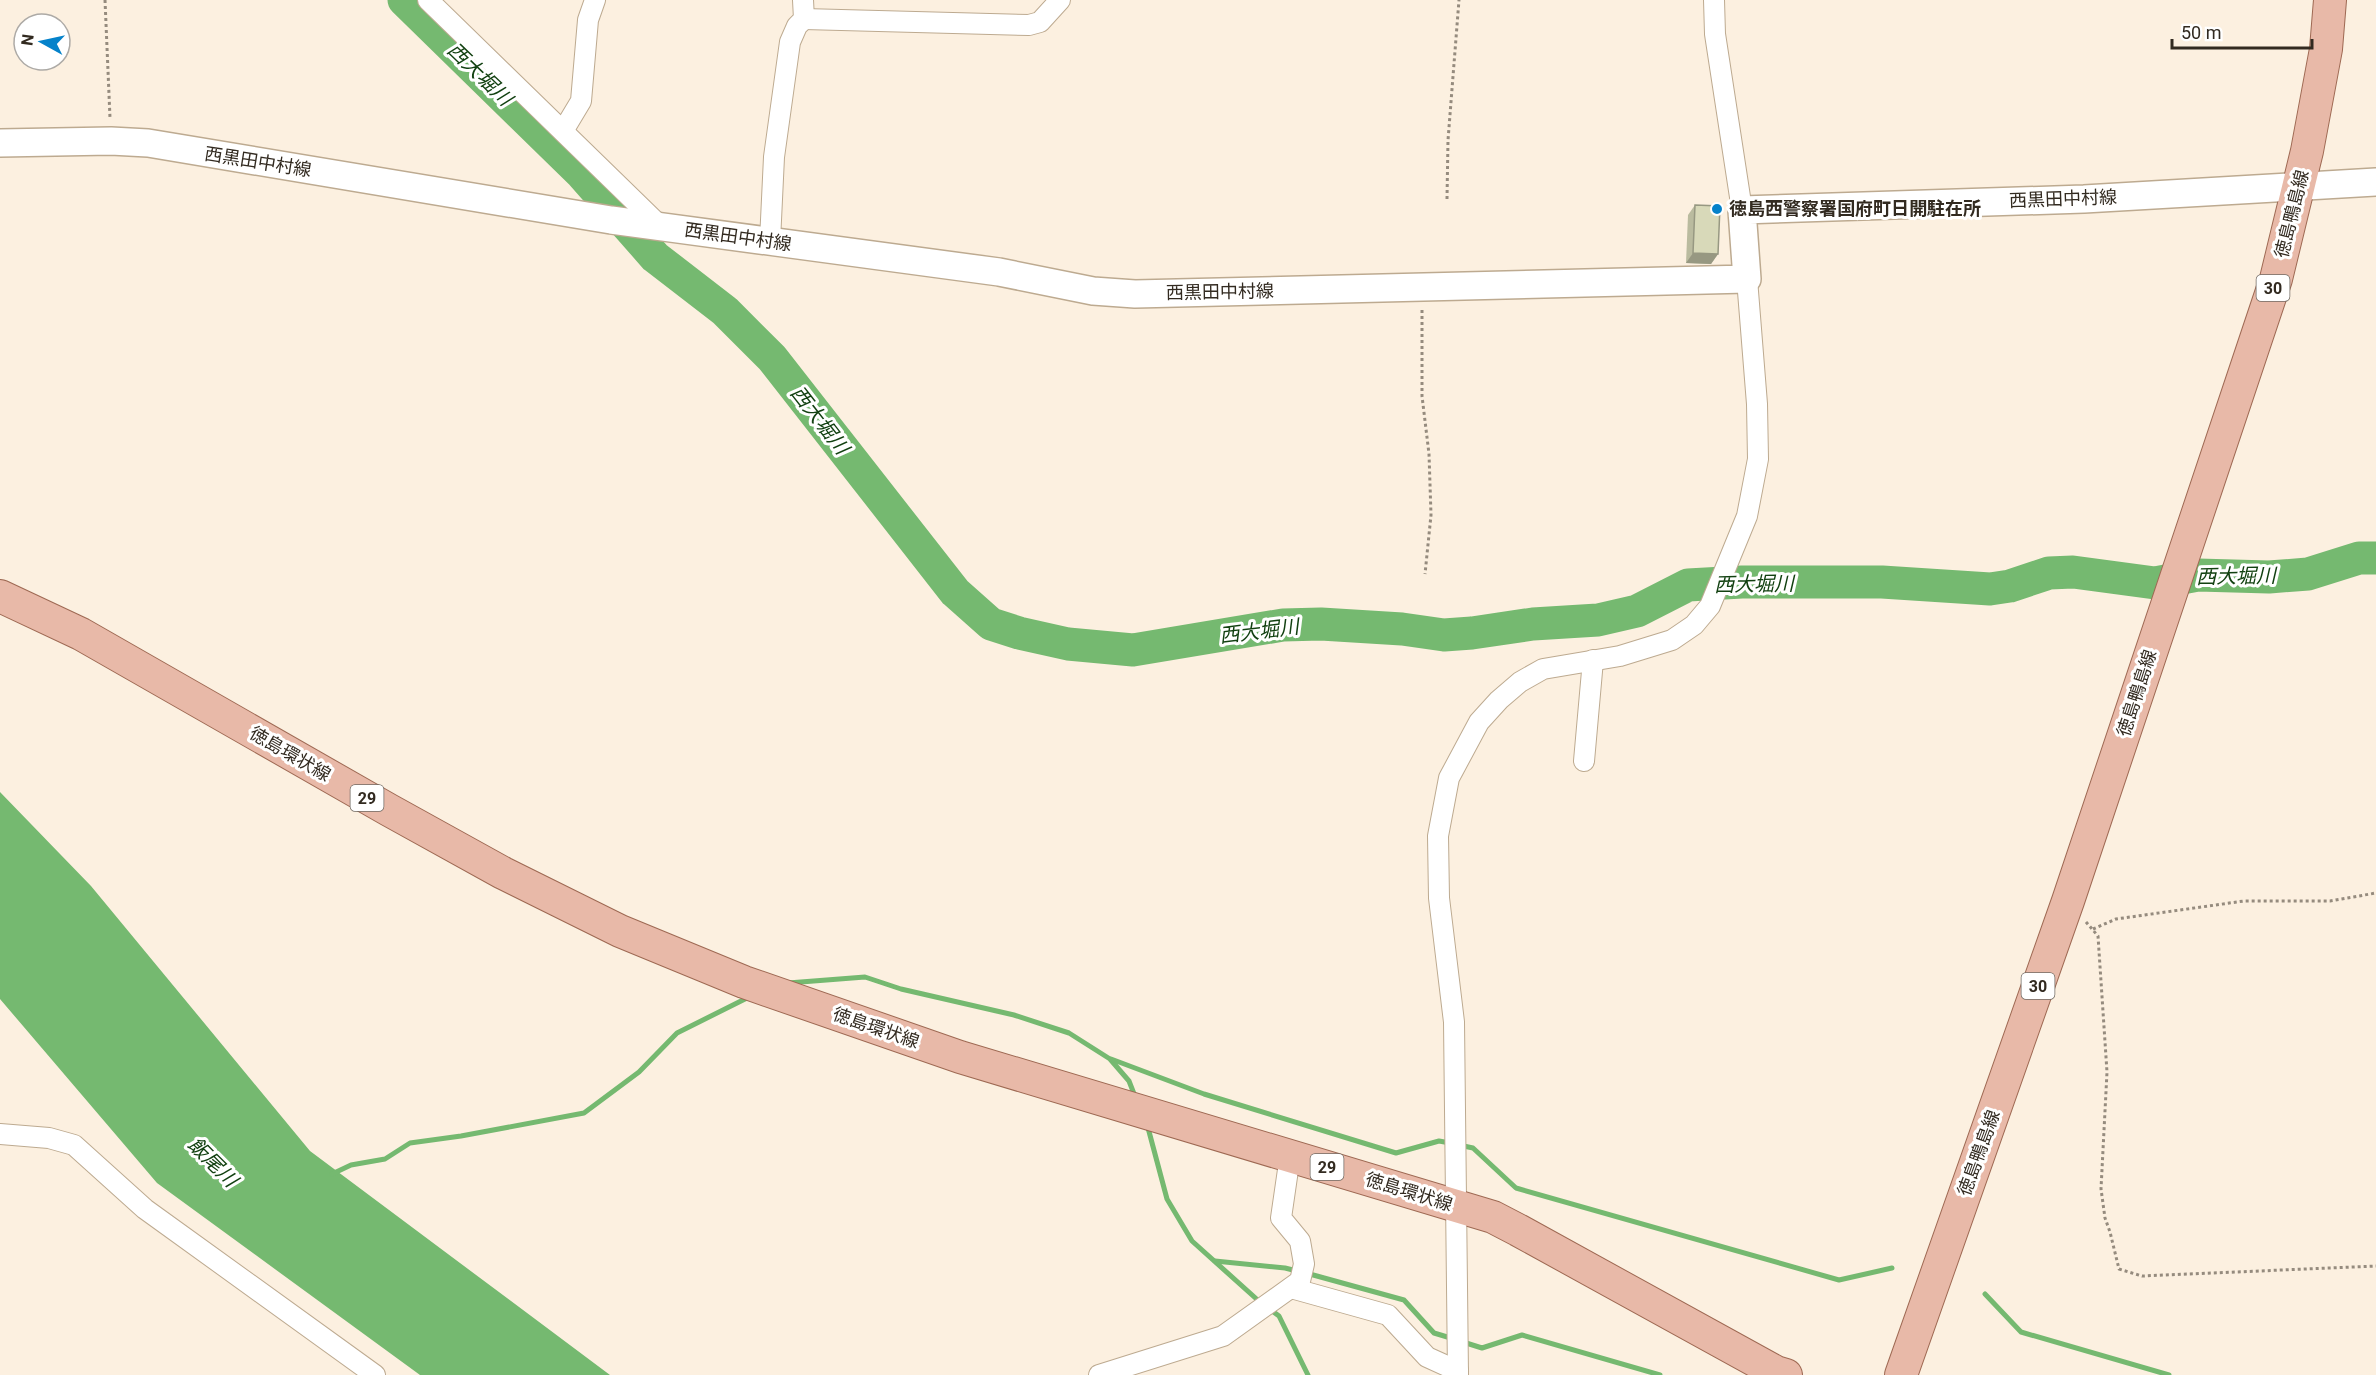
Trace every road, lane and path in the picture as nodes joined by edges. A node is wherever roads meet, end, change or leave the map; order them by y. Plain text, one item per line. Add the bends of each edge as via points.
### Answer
1 (105, 0) edge
2 (428, 0) edge
3 (595, 0) edge
4 (1060, 0) edge
5 (1459, 0) edge
6 (1714, 0) edge
7 (2330, 0) edge
8 (803, 9) edge
9 (563, 131) junction
10 (111, 141) junction
11 (0, 143) edge
12 (2376, 182) edge
13 (2300, 186) junction
14 (1447, 199) dead end
15 (1742, 210) junction
16 (650, 225) junction
17 (770, 241) junction
18 (1747, 279) junction
19 (1423, 287) junction
20 (1425, 574) dead end
21 (0, 596) edge
22 (1593, 660) junction
23 (1584, 761) dead end
24 (2376, 893) edge
25 (2068, 902) junction
26 (2093, 929) junction
27 (0, 1134) edge
28 (1290, 1156) junction
29 (1456, 1206) junction
30 (2376, 1266) edge
31 (1295, 1281) junction
32 (1458, 1373) edge
33 (375, 1375) edge
34 (1099, 1375) edge
35 (1786, 1375) edge
36 (1901, 1375) edge

1 - 10 path
2 - 9 street
3 - 9 street via 588,20 581,100
4 - 8 street via 1040,21 1029,25
5 - 14 path
6 - 15 street via 1715,34
7 - 13 main road, 徳島鴨島線 / 30 via 2326,49
8 - 17 street via 790,42 774,157
9 - 16 street
10 - 11 main road, 西黒田中村線
10 - 16 main road, 西黒田中村線 via 159,145
12 - 13 main road, 西黒田中村線
13 - 15 main road, 西黒田中村線 via 2084,199
13 - 25 main road, 徳島鴨島線 / 30 via 2276,279
15 - 18 main road
16 - 17 main road, 西黒田中村線
17 - 19 main road, 西黒田中村線 via 999,272 1093,291 1135,294
18 - 19 main road, 西黒田中村線
18 - 22 street via 1758,459 1747,516 1716,593 1694,625 1672,640
19 - 20 path via 1422,396 1431,515
21 - 28 main road, 徳島環状線 / 29 via 81,634 503,873 620,931 744,982 960,1057
22 - 23 street
22 - 29 street via 1543,669 1520,682 1479,722 1449,778 1438,836 1439,898 1454,1022
24 - 26 path via 2330,901 2244,901 2116,920
25 - 26 path
25 - 36 main road, 徳島鴨島線 / 30
26 - 30 path via 2098,936 2107,1072 2101,1189 2119,1269 2142,1276
27 - 33 street via 49,1138 74,1145 145,1209
28 - 29 main road, 徳島環状線 / 29
28 - 31 street via 1281,1218 1300,1241
29 - 32 street
29 - 35 main road, 徳島環状線 / 29 via 1493,1217 1672,1317
31 - 32 street via 1388,1315 1427,1358
31 - 34 street via 1223,1336

